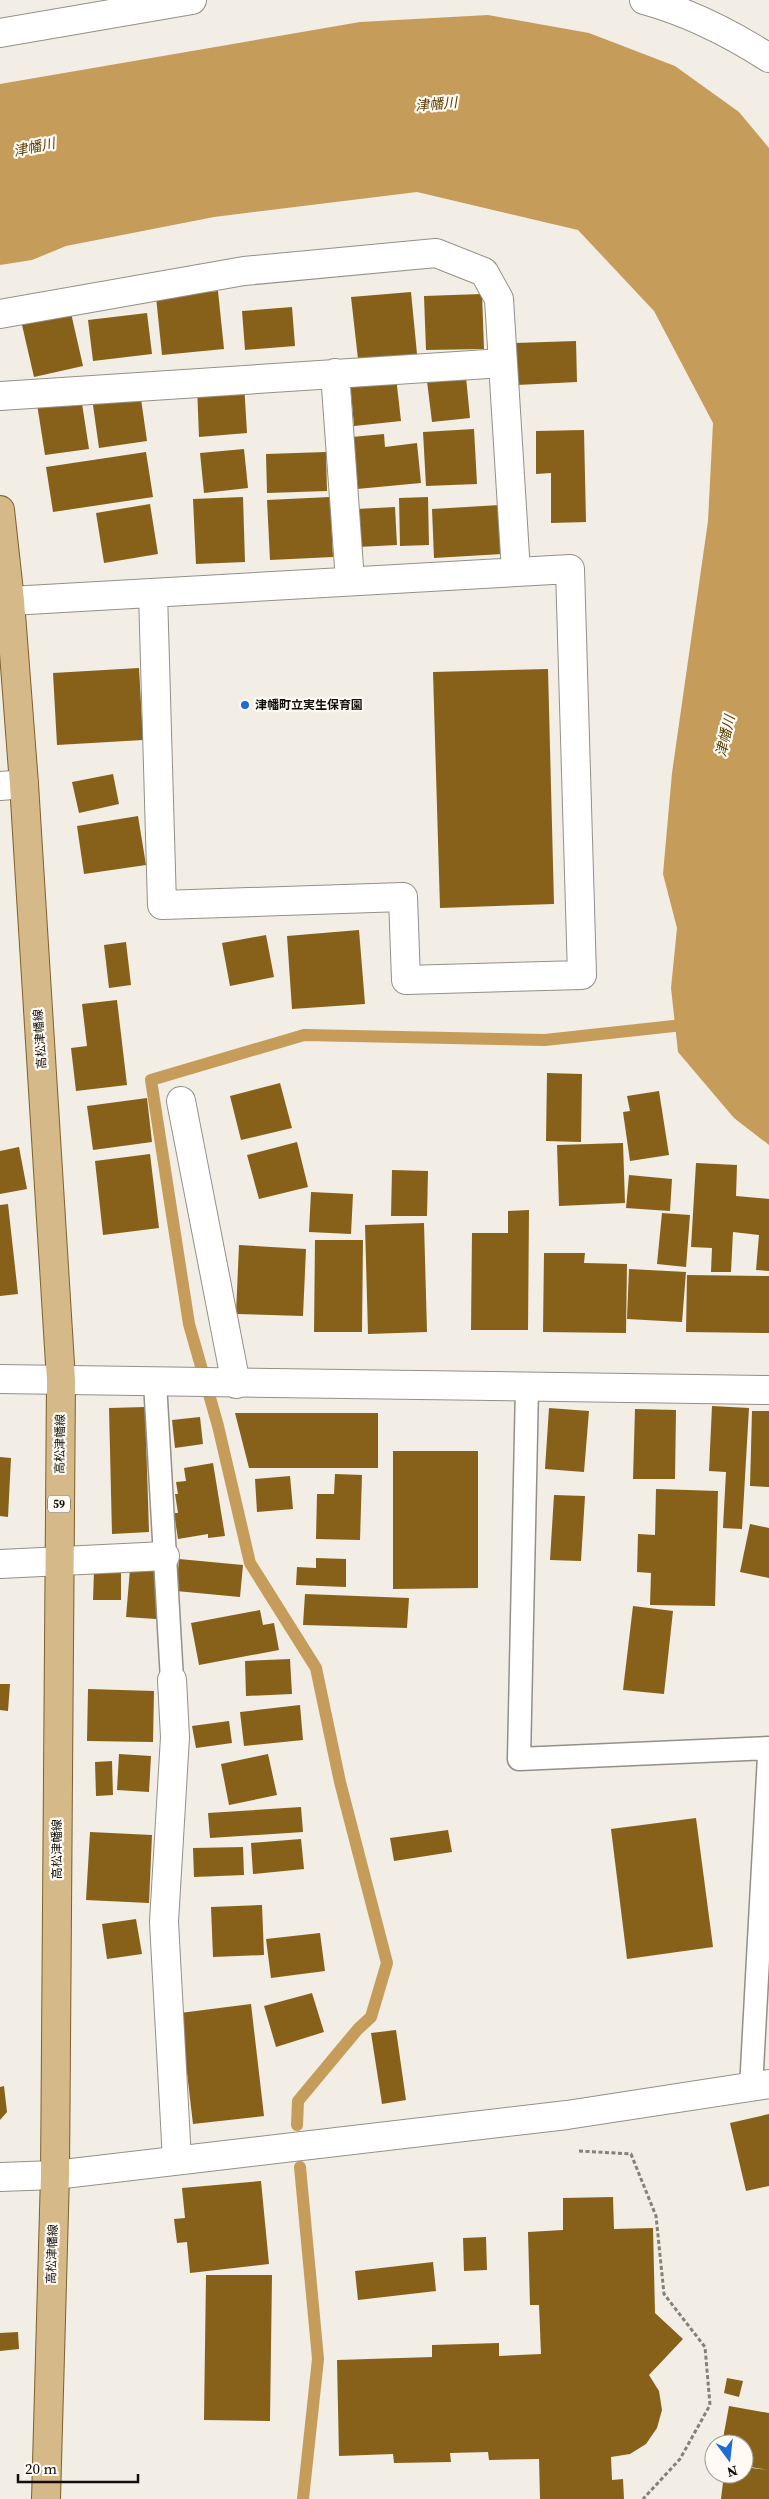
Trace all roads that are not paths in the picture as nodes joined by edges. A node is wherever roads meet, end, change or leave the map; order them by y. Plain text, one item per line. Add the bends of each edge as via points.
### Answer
1 (192, 0) edge
2 (644, 0) edge
3 (0, 32) edge
4 (769, 58) edge
5 (0, 314) edge
6 (503, 363) junction
7 (335, 374) junction
8 (0, 396) edge
9 (0, 510) edge
10 (516, 572) junction
11 (350, 581) junction
12 (153, 593) junction
13 (10, 601) junction
14 (12, 785) edge
15 (181, 1101) dead end
16 (0, 1379) edge
17 (61, 1380) junction
18 (156, 1382) junction
19 (227, 1384) junction
20 (527, 1387) junction
21 (769, 1390) edge
22 (165, 1556) junction
23 (58, 1562) junction
24 (0, 1564) edge
25 (172, 1680) joint
26 (769, 1748) edge
27 (769, 1756) edge
28 (760, 2086) edge
29 (177, 2160) junction
30 (54, 2175) junction
31 (0, 2177) edge
32 (46, 2499) edge

1 - 3 street
2 - 4 street via 736,37
5 - 6 street via 244,271 436,253 484,272 499,299
6 - 7 street
6 - 10 street
7 - 8 street
7 - 11 street
9 - 13 main road, 高松津幡線 / 59
10 - 11 street
10 - 12 street via 570,569 582,975 406,980 403,897 162,905
11 - 12 street
12 - 13 street
13 - 14 main road, 高松津幡線 / 59
14 - 17 main road, 高松津幡線 / 59
15 - 19 street
16 - 17 street
17 - 18 street
17 - 23 main road, 高松津幡線 / 59
18 - 19 street
18 - 22 lane
19 - 20 street
20 - 21 street
20 - 26 lane via 519,1759
22 - 23 street
22 - 25 lane
23 - 24 street
23 - 30 main road, 高松津幡線 / 59
25 - 29 street via 175,1737 164,1922
27 - 28 lane
28 - 29 street via 567,2115
29 - 30 street
30 - 31 street
30 - 32 main road, 高松津幡線 / 59

